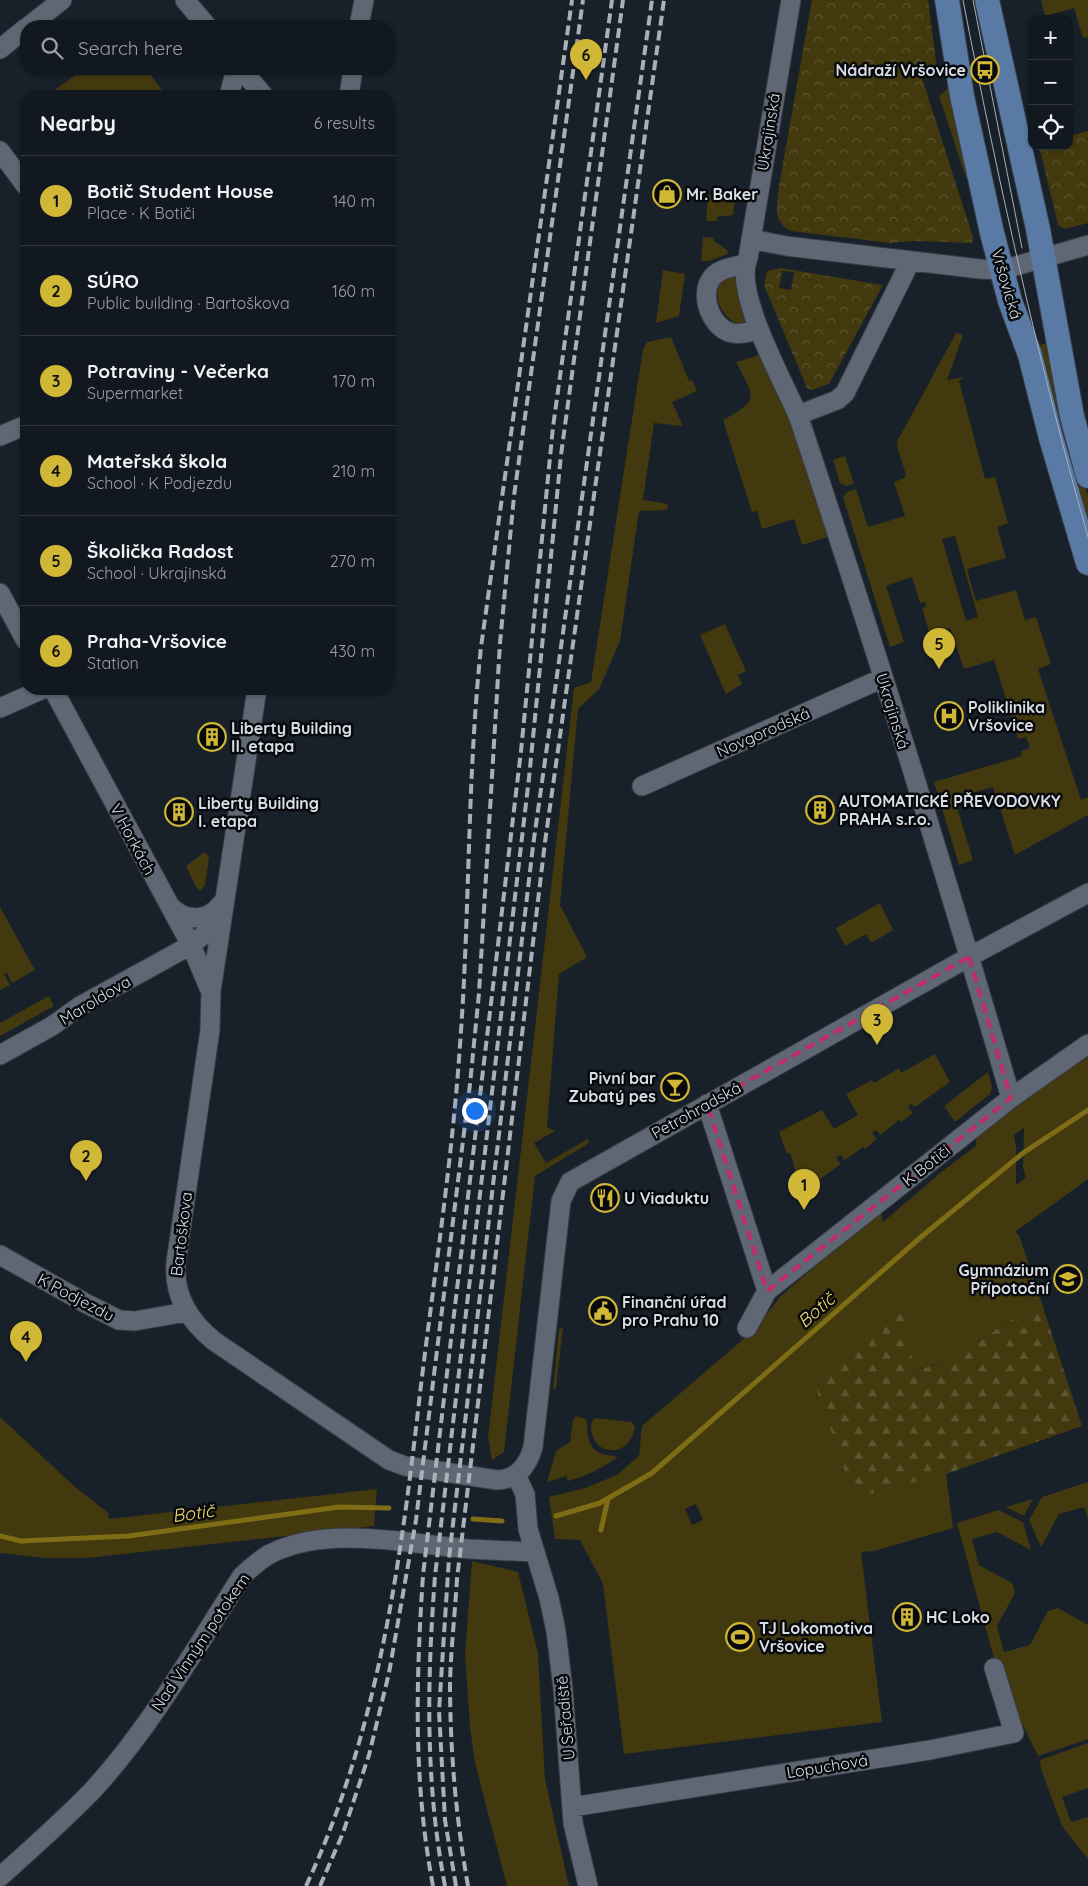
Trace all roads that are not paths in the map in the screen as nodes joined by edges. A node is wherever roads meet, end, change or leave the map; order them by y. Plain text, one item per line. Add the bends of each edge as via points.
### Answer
1 (62, 0) edge
2 (185, 0) edge
3 (364, 0) edge
4 (790, 0) edge
5 (948, 0) edge
6 (987, 0) edge
7 (37, 20) edge
8 (202, 20) edge
9 (360, 20) edge
10 (20, 33) edge
11 (0, 49) edge
12 (234, 75) edge
13 (246, 75) edge
14 (352, 75) edge
15 (231, 90) edge
16 (259, 90) edge
17 (349, 90) edge
18 (0, 151) edge
19 (20, 178) edge
20 (751, 239) junction
21 (1088, 245) edge
22 (1043, 258) junction
23 (910, 262) junction
24 (745, 264) junction
25 (1002, 270) junction
26 (758, 330) junction
27 (798, 415) junction
28 (20, 428) edge
29 (1076, 432) junction
30 (0, 436) edge
31 (1050, 438) junction
32 (1088, 476) edge
33 (1088, 563) edge
34 (0, 593) edge
35 (20, 629) edge
36 (883, 678) junction
37 (29, 695) edge
38 (56, 695) edge
39 (256, 695) edge
40 (0, 708) edge
41 (642, 786) dead end
42 (1088, 893) edge
43 (226, 894) junction
44 (168, 903) junction
45 (191, 945) junction
46 (970, 957) junction
47 (211, 991) junction
48 (1088, 1044) edge
49 (0, 1055) edge
50 (1011, 1098) junction
51 (707, 1104) junction
52 (0, 1255) edge
53 (767, 1291) junction
54 (186, 1312) junction
55 (747, 1328) dead end
56 (516, 1475) junction
57 (534, 1552) junction
58 (994, 1668) dead end
59 (572, 1807) junction
60 (0, 1876) edge
61 (588, 1886) edge

1 - 7 street
2 - 8 street
3 - 9 street
4 - 20 street, Ukrajinská
5 - 25 main road, Vršovická via 966,115
6 - 22 main road
10 - 11 street
12 - 15 street
13 - 16 street
14 - 17 street
18 - 19 street
20 - 23 street
20 - 24 street, Ukrajinská
21 - 22 street
22 - 25 street
22 - 29 main road
23 - 25 street
23 - 27 street via 845,393 838,400
24 - 26 street, Ukrajinská
24 - 26 street via 713,276 706,287 706,295 716,320 726,331 738,334
25 - 31 main road, Vršovická via 1030,355
26 - 27 street, Ukrajinská
27 - 36 street, Ukrajinská
28 - 30 street
29 - 31 main road
29 - 32 main road
31 - 33 main road, Vršovická
34 - 35 street
36 - 41 street, Novgorodská
36 - 46 street, Ukrajinská
37 - 40 street
38 - 44 street, V Horkách
39 - 43 street, Bartoškova
42 - 46 street, Petrohradská
43 - 44 street via 214,912 202,918 180,914
43 - 45 street, Bartoškova via 208,932
43 - 47 street, Bartoškova
44 - 45 street, V Horkách
45 - 47 street, V Horkách
45 - 49 street, Maroldova via 80,1006
46 - 50 street, Ukrajinská
46 - 51 street, Petrohradská
47 - 54 street, Bartoškova via 210,1030 175,1273 177,1293
48 - 50 street, K Botiči
50 - 53 street, K Botiči
51 - 53 street
51 - 56 street, Petrohradská via 577,1177 566,1189 561,1200 533,1447 527,1464
52 - 54 street, K Podjezdu via 119,1320 136,1321
53 - 55 street, K Botiči
54 - 56 street, Bartoškova via 200,1330 227,1351 389,1460 405,1466 479,1478 504,1480
56 - 57 street via 525,1494
57 - 59 street, U Seřadiště via 556,1631
57 - 60 street, Nad Vinným potokem via 330,1539 289,1547 265,1557 242,1576 119,1759 91,1791
58 - 59 street, Lopuchová via 1014,1733 930,1750
59 - 61 street, U Seřadiště

